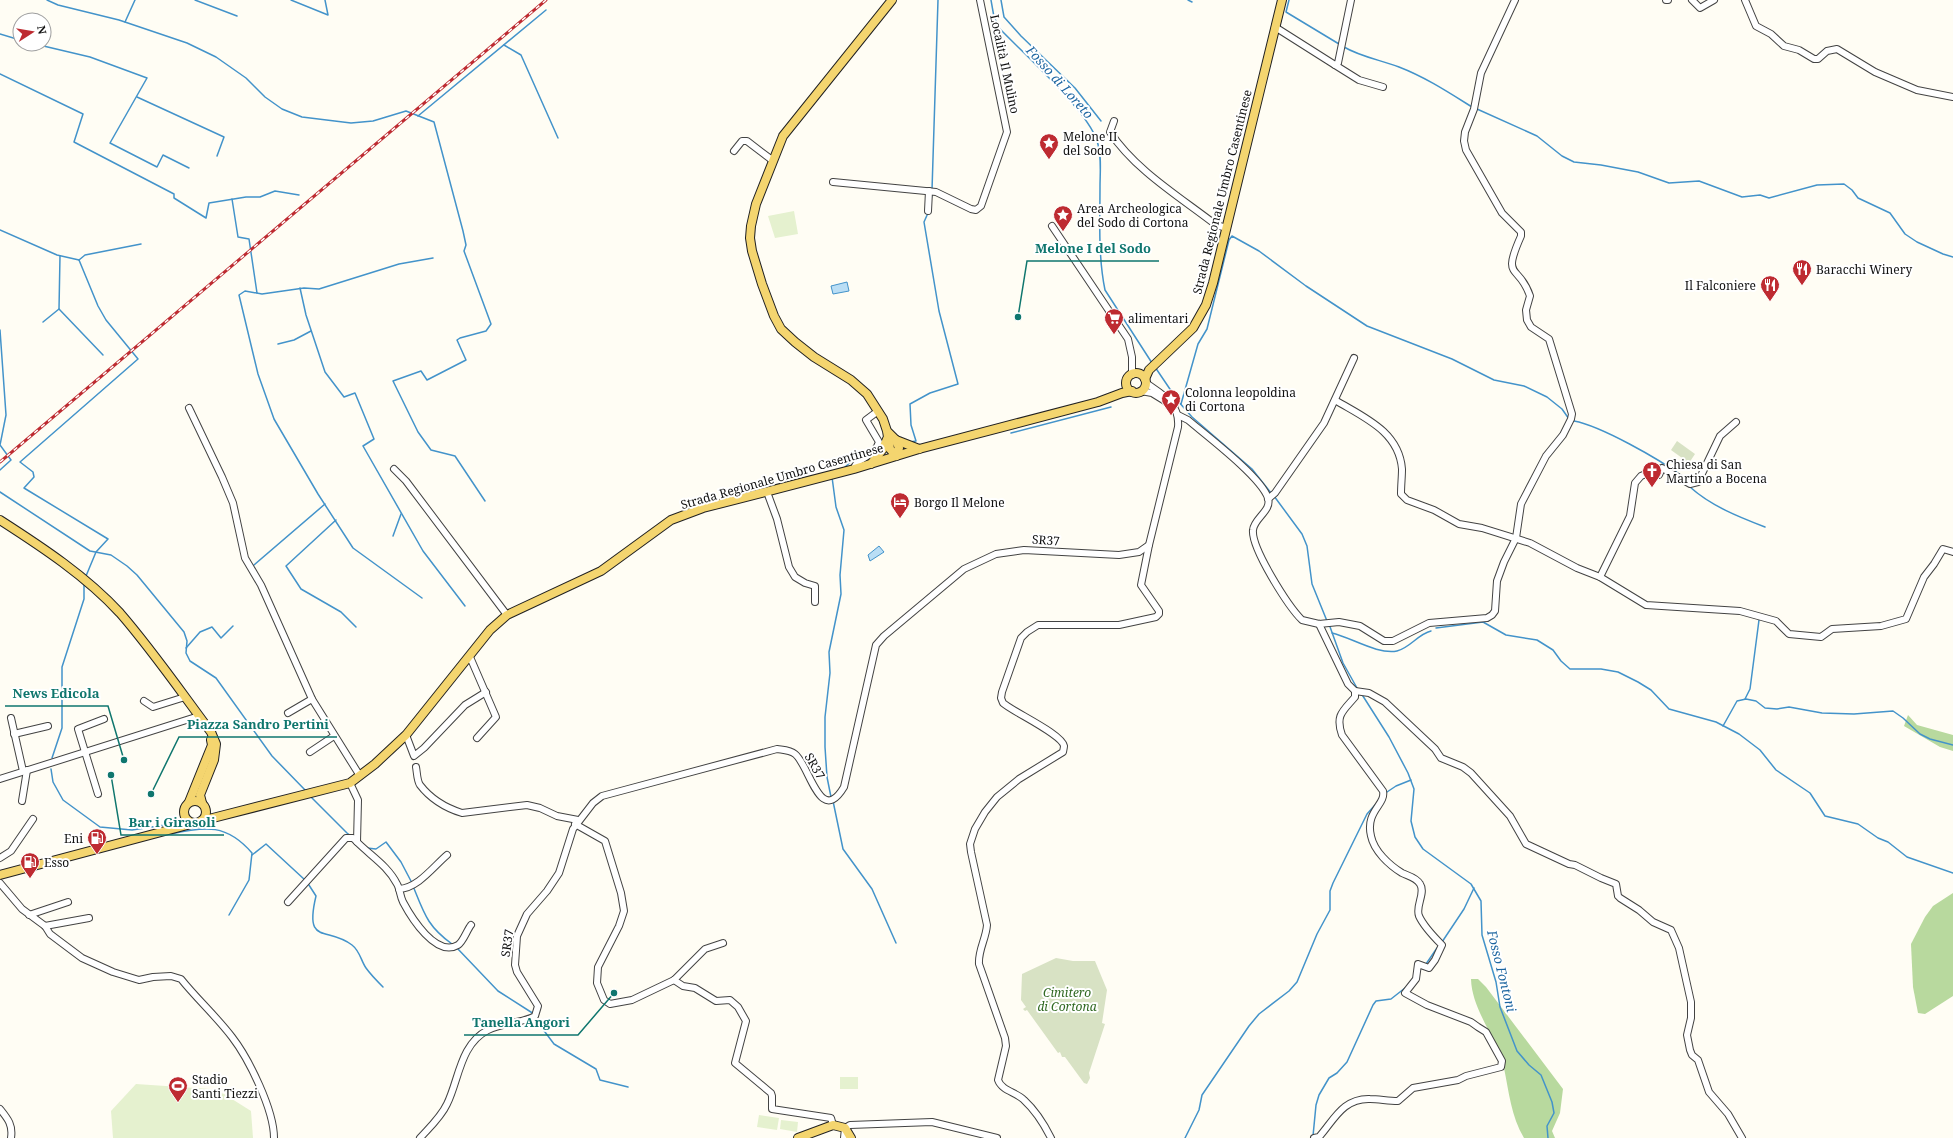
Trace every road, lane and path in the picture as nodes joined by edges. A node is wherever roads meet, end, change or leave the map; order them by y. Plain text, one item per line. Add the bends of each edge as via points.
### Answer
1 (892, 0) edge
2 (980, 0) edge
3 (1282, 0) edge
4 (1351, 0) edge
5 (1515, 0) edge
6 (1692, 0) edge
7 (1714, 0) edge
8 (1745, 0) edge
9 (1275, 26) junction
10 (1335, 65) junction
11 (1383, 87) dead end
12 (1953, 97) edge
13 (1114, 121) dead end
14 (734, 151) dead end
15 (772, 160) junction
16 (833, 182) dead end
17 (929, 191) junction
18 (928, 211) dead end
19 (1052, 226) dead end
20 (1227, 228) junction
21 (1354, 358) dead end
22 (1138, 378) junction
23 (1141, 391) junction
24 (1132, 392) junction
25 (1119, 394) junction
26 (1335, 400) junction
27 (189, 408) dead end
28 (878, 411) junction
29 (1177, 412) junction
30 (1736, 422) dead end
31 (892, 440) junction
32 (919, 448) junction
33 (896, 456) junction
34 (871, 464) junction
35 (394, 469) dead end
36 (854, 469) junction
37 (767, 492) junction
38 (1271, 496) junction
39 (0, 520) edge
40 (1516, 538) junction
41 (1149, 545) junction
42 (1953, 552) edge
43 (1600, 577) junction
44 (815, 602) dead end
45 (507, 615) junction
46 (1319, 624) junction
47 (470, 657) junction
48 (1355, 691) junction
49 (486, 692) junction
50 (185, 697) junction
51 (312, 699) junction
52 (144, 701) dead end
53 (288, 713) dead end
54 (199, 716) junction
55 (11, 718) dead end
56 (104, 719) dead end
57 (48, 726) dead end
58 (211, 732) junction
59 (14, 734) junction
60 (334, 736) junction
61 (406, 736) junction
62 (477, 738) dead end
63 (86, 752) junction
64 (310, 752) dead end
65 (416, 767) dead end
66 (25, 771) junction
67 (360, 776) junction
68 (0, 779) edge
69 (350, 783) junction
70 (98, 794) dead end
71 (22, 801) dead end
72 (189, 802) junction
73 (204, 806) junction
74 (184, 814) junction
75 (220, 816) junction
76 (33, 819) dead end
77 (198, 822) junction
78 (577, 822) junction
79 (171, 830) junction
80 (357, 842) junction
81 (447, 855) dead end
82 (0, 858) edge
83 (0, 875) edge
84 (0, 883) edge
85 (399, 889) junction
86 (68, 902) dead end
87 (288, 902) dead end
88 (29, 915) junction
89 (89, 918) dead end
90 (470, 925) dead end
91 (45, 926) junction
92 (723, 942) dead end
93 (674, 980) junction
94 (0, 1109) edge
95 (833, 1125) junction
96 (845, 1128) junction
97 (11, 1138) edge
98 (274, 1138) edge
99 (420, 1138) edge
100 (798, 1138) edge
101 (844, 1138) edge
102 (851, 1138) edge
103 (997, 1138) edge
104 (1051, 1138) edge
105 (1314, 1138) edge
106 (1742, 1138) edge

1 - 15 main road via 792,122
2 - 17 street, Località Il Mulino via 1008,132 981,206 976,210
3 - 9 main road, Strada Regionale Umbro Casentinese
4 - 10 street via 1338,63
5 - 40 street via 1481,73 1464,141 1466,150 1502,213 1521,232 1510,263 1530,296 1526,310 1530,327 1549,339 1572,414 1569,427 1546,456 1521,504
6 - 7 street via 1700,8
8 - 12 street via 1756,26 1771,34 1784,46 1799,50 1814,59 1818,59 1827,51 1837,49 1875,72 1917,90
9 - 10 street
9 - 20 main road, Strada Regionale Umbro Casentinese
10 - 11 street via 1359,80
13 - 20 street via 1110,132 1126,153 1216,225
14 - 15 street via 742,141 747,141
15 - 28 main road via 753,214 750,238 756,266 774,316 795,342 860,386
16 - 17 street
17 - 18 street
19 - 22 street via 1128,339
20 - 22 main road, Strada Regionale Umbro Casentinese via 1213,282 1200,318 1153,367
21 - 26 street
22 - 23 main road
22 - 24 main road via 1128,387
22 - 25 main road
22 - 29 street via 1168,398
23 - 24 main road
23 - 29 street via 1157,396
24 - 25 main road, Strada Regionale Umbro Casentinese
25 - 32 main road, Strada Regionale Umbro Casentinese via 1005,428
26 - 38 street via 1324,423
26 - 40 street via 1382,429 1394,442 1402,468 1401,494 1407,500 1434,510 1460,524
27 - 51 street via 233,503 246,558
28 - 31 main road
28 - 36 street via 866,420 879,442 878,446 872,455 858,462
29 - 38 street via 1244,468
29 - 41 street via 1178,427
30 - 43 street via 1720,436 1698,482 1690,484 1662,468 1659,475 1648,472 1641,476 1635,483 1630,516
31 - 32 main road
31 - 33 main road via 899,448
31 - 34 main road
32 - 33 main road, Strada Regionale Umbro Casentinese
33 - 34 main road, Strada Regionale Umbro Casentinese
34 - 36 main road, Strada Regionale Umbro Casentinese
35 - 45 street via 406,481
36 - 37 main road, Strada Regionale Umbro Casentinese
37 - 44 street via 789,567 795,577 815,586
37 - 45 main road, Strada Regionale Umbro Casentinese via 703,508 671,520 601,571
38 - 46 street via 1267,509 1254,524 1255,540 1271,577 1298,616 1302,620
39 - 50 main road via 83,579 104,598 153,654
40 - 43 street
40 - 46 street via 1498,581 1495,611 1487,618 1429,623 1393,640 1384,641 1360,626
41 - 78 street, SR37 via 1139,552 1119,555 1024,550 996,554 964,569 876,645 844,787 838,797 830,801 819,795 795,754 777,749 602,796
41 - 104 street via 1141,585 1159,611 1156,617 1119,625 1038,625 1021,638 1001,698 1003,703 1061,741 1064,746 1063,752 1019,779 997,797 975,829 970,844 987,925 978,954 979,964 1006,1046 998,1080 1004,1088 1026,1102 1042,1121
42 - 43 street via 1943,549 1924,577 1906,619 1881,626 1832,629 1821,637 1789,634 1776,621 1740,611 1646,605
45 - 47 main road, Strada Regionale Umbro Casentinese via 490,630
46 - 48 street via 1348,684
47 - 49 street
47 - 61 main road, Strada Regionale Umbro Casentinese
48 - 105 street via 1355,697 1340,713 1338,720 1342,735 1383,791 1383,798 1371,817 1370,835 1382,856 1420,884 1422,888 1419,916 1442,946 1429,968 1418,964 1416,979 1405,993 1427,1006 1478,1026 1486,1032 1502,1061 1501,1067 1458,1080 1413,1088 1398,1101 1362,1099 1351,1103 1343,1107 1319,1137
48 - 106 street via 1369,693 1385,702 1436,749 1441,758 1471,773 1510,816 1526,844 1611,881 1618,886 1620,898 1653,922 1671,930 1680,948 1691,1002 1687,1035 1690,1050 1698,1060 1709,1092 1728,1114
49 - 61 street via 465,705 414,756
49 - 62 street via 496,717
50 - 52 street via 153,707
50 - 54 main road
51 - 53 street
51 - 60 street
54 - 58 main road
54 - 63 street
55 - 59 street
56 - 63 street via 78,728
57 - 59 street
58 - 72 main road via 212,745
58 - 73 main road via 216,744 214,760 200,795
59 - 66 street
60 - 64 street
60 - 67 street
61 - 67 main road, Strada Regionale Umbro Casentinese
63 - 66 street
63 - 70 street
65 - 78 street via 419,784 451,810 462,813 527,805
66 - 68 street
66 - 71 street
67 - 69 main road, Strada Regionale Umbro Casentinese
69 - 75 main road, Strada Regionale Umbro Casentinese
69 - 80 street via 358,800
72 - 73 main road via 196,800
72 - 74 main road
73 - 75 main road via 212,814
73 - 77 main road via 206,816
74 - 77 main road via 188,820
74 - 79 main road
75 - 77 main road, Strada Regionale Umbro Casentinese
76 - 82 street via 11,851
77 - 79 main road, Strada Regionale Umbro Casentinese
78 - 93 street via 605,841 624,911 598,967 597,982 604,1000 610,1004 632,1000
78 - 99 street, SR37 via 559,873 527,914 517,936 515,965 538,1006 536,1015 529,1020 487,1030 471,1045 442,1114
79 - 83 main road, Strada Regionale Umbro Casentinese
80 - 85 street via 385,867
80 - 87 street via 353,838 346,838
81 - 85 street via 422,879 408,888
84 - 88 street
85 - 90 street via 403,901 423,932 436,945 449,948 458,946
86 - 88 street
88 - 91 street
89 - 91 street
91 - 98 street via 50,934 82,958 113,972 139,980 171,976 181,979 232,1037 248,1063 264,1096
92 - 93 street via 705,949
93 - 95 street via 683,986 695,988 716,1001 730,1000 738,1007 746,1021 736,1065 771,1093 772,1109 831,1118
94 - 97 street via 12,1126
95 - 96 main road
95 - 100 main road
96 - 101 street
96 - 102 main road
96 - 103 street via 850,1125 932,1122

